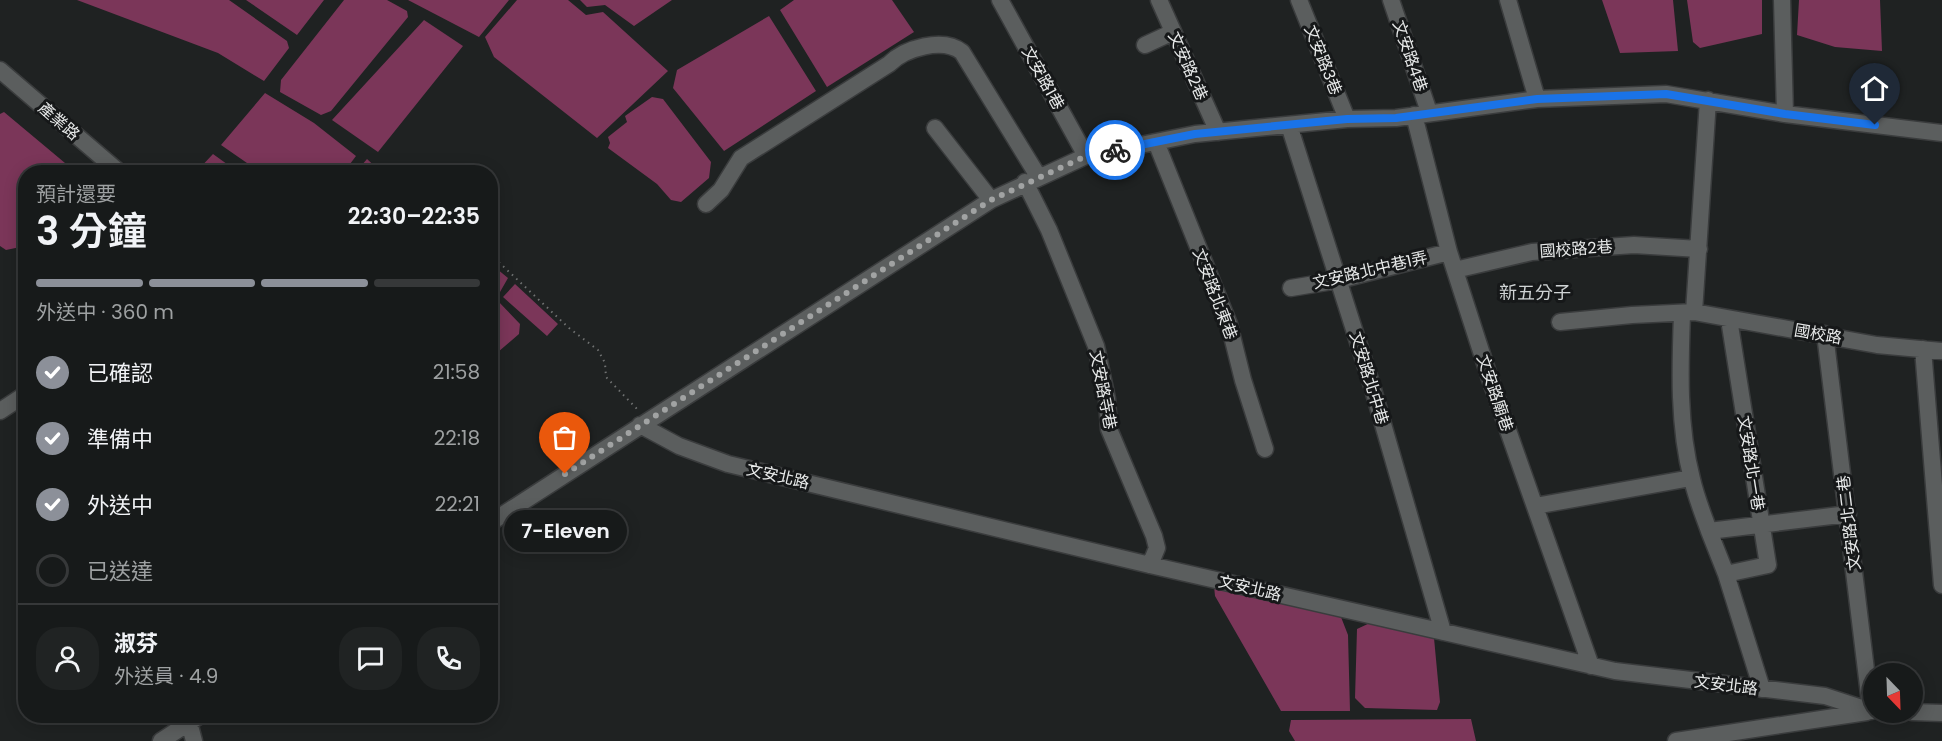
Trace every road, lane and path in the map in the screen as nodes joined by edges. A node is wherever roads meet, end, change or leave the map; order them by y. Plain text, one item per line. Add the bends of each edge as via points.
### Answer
1 (1000, 0) edge
2 (1158, 0) edge
3 (1299, 0) edge
4 (1391, 0) edge
5 (1508, 0) edge
6 (1782, 0) edge
7 (1173, 32) junction
8 (1145, 45) dead end
9 (0, 70) edge
10 (1537, 99) junction
11 (1708, 100) junction
12 (1422, 114) junction
13 (1785, 114) junction
14 (1347, 119) junction
15 (1289, 125) junction
16 (935, 128) dead end
17 (1218, 132) junction
18 (1942, 133) edge
19 (1156, 142) junction
20 (1086, 156) junction
21 (110, 165) edge
22 (1031, 179) junction
23 (991, 200) junction
24 (706, 204) dead end
25 (1699, 249) junction
26 (1449, 252) junction
27 (498, 261) edge
28 (1455, 270) junction
29 (1339, 280) junction
30 (1291, 288) dead end
31 (1688, 313) junction
32 (1729, 319) junction
33 (1560, 322) dead end
34 (1825, 334) junction
35 (1923, 349) junction
36 (1942, 351) edge
37 (18, 399) edge
38 (0, 411) edge
39 (644, 422) junction
40 (1265, 449) dead end
41 (1691, 478) junction
42 (1534, 506) junction
43 (1848, 514) junction
44 (498, 518) edge
45 (1761, 524) junction
46 (1709, 531) junction
47 (1150, 565) junction
48 (1726, 574) junction
49 (1942, 585) edge
50 (1443, 632) junction
51 (1866, 663) edge
52 (1591, 666) junction
53 (1762, 689) junction
54 (1863, 709) edge
55 (1923, 712) edge
56 (1863, 713) edge
57 (1942, 713) edge
58 (188, 723) edge
59 (194, 723) edge
60 (161, 741) edge
61 (194, 741) edge
62 (1676, 741) edge

1 - 20 street, 文安路1巷
2 - 7 street, 文安路2巷
3 - 14 street, 文安路3巷
4 - 12 street, 文安路4巷
5 - 10 street
6 - 13 street
7 - 8 street
7 - 17 street, 文安路2巷
9 - 21 street, 產業路
10 - 11 street via 1666,94
10 - 12 street
11 - 13 street
11 - 25 street
12 - 14 street
12 - 26 street, 文安路廟巷
13 - 18 street
14 - 15 street
15 - 17 street
15 - 29 street, 文安路北中巷
16 - 23 street
17 - 19 street
19 - 20 street
19 - 40 street, 文安路北東巷 via 1229,324
20 - 22 street
22 - 23 street
22 - 24 street, 文安路寺巷 via 962,52 944,45 918,48 897,56 741,158 721,190
22 - 47 street, 文安路寺巷 via 1096,346 1109,429 1157,548
23 - 39 street
25 - 28 street, 國校路2巷 via 1634,245 1532,252
25 - 31 street
26 - 28 street, 文安路廟巷
26 - 29 street, 文安路北中巷1弄
27 - 39 path via 598,350 605,363 606,377
28 - 42 street, 文安路廟巷
29 - 30 street, 文安路北中巷1弄
29 - 50 street, 文安路北中巷
31 - 32 street, 國校路
31 - 33 street, 國校路
31 - 41 street via 1681,384
32 - 34 street, 國校路
32 - 45 street, 文安路北一巷
34 - 35 street, 國校路 via 1877,345
34 - 43 street, 文安路北二巷
35 - 36 street, 國校路
35 - 49 street
37 - 38 street
39 - 44 street
39 - 47 street, 文安北路 via 679,446 728,464
41 - 42 street
41 - 46 street
42 - 52 street, 文安路廟巷
43 - 45 street
43 - 51 street, 文安路北二巷
45 - 46 street
45 - 48 street, 文安路北一巷 via 1768,564
46 - 48 street
47 - 50 street, 文安北路
48 - 53 street
50 - 52 street, 文安北路
52 - 53 street, 文安北路
53 - 54 street, 文安北路 via 1825,696
55 - 57 street
56 - 62 street
58 - 60 street
59 - 61 street

